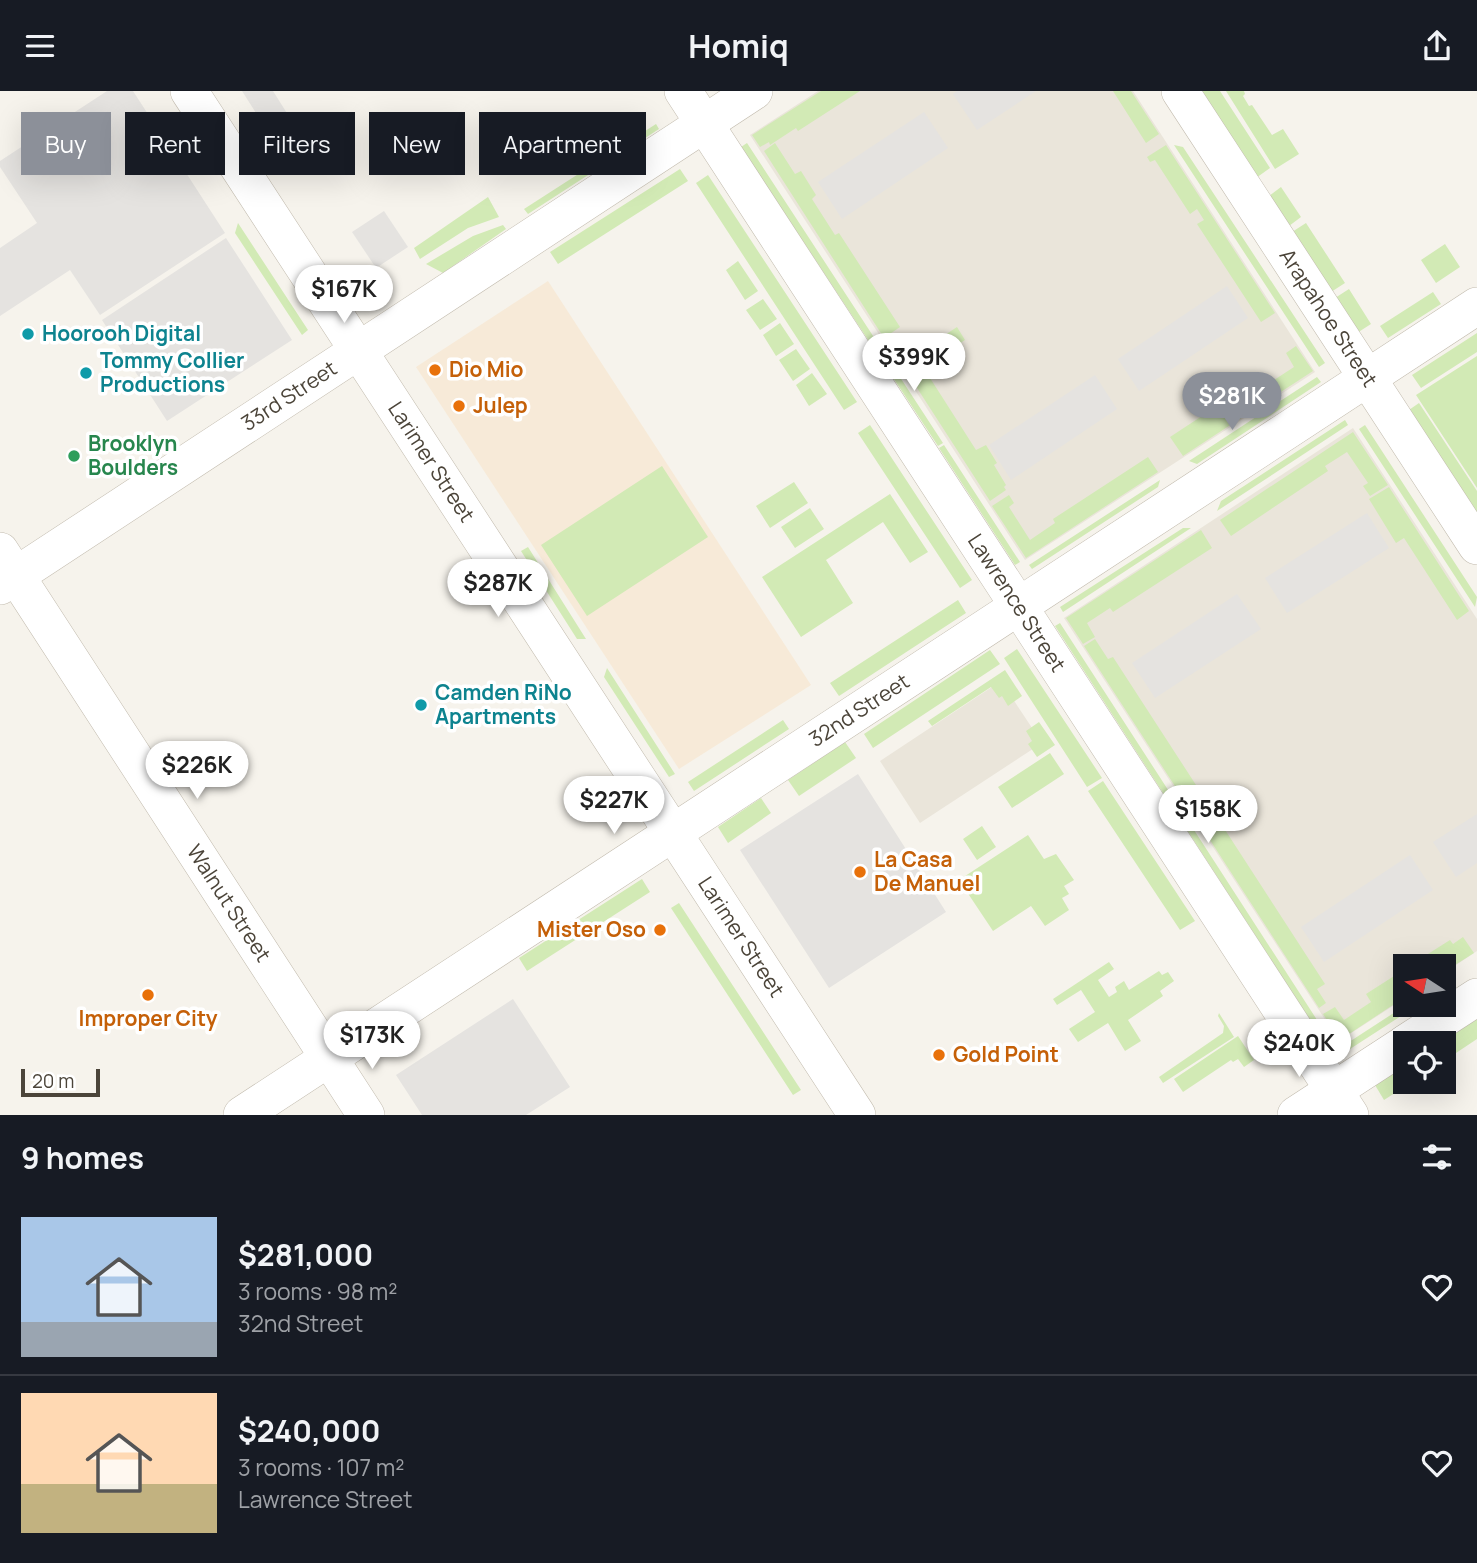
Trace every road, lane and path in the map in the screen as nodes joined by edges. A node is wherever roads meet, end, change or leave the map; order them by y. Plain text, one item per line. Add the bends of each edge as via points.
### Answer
1 (189, 91) edge
2 (683, 91) edge
3 (754, 91) edge
4 (1181, 91) edge
5 (704, 124) junction
6 (1477, 306) edge
7 (358, 351) junction
8 (1368, 378) junction
9 (1477, 545) edge
10 (5, 571) edge
11 (1018, 607) junction
12 (673, 833) junction
13 (1477, 997) edge
14 (1425, 1031) edge
15 (1393, 1055) edge
16 (329, 1058) junction
17 (1342, 1103) edge
18 (242, 1115) edge
19 (366, 1115) edge
20 (857, 1115) edge
21 (1296, 1115) edge

1 - 7 street, Larimer Street
2 - 5 street, Lawrence Street
3 - 5 street, 33rd Street
4 - 8 street, Arapahoe Street
5 - 7 street, 33rd Street
5 - 11 street, Lawrence Street
6 - 8 street, 32nd Street
7 - 10 street, 33rd Street
7 - 12 street, Larimer Street
8 - 9 street, Arapahoe Street
8 - 11 street, 32nd Street
10 - 16 street, Walnut Street
11 - 12 street, 32nd Street
11 - 17 street, Lawrence Street
12 - 16 street, 32nd Street
12 - 20 street, Larimer Street
13 - 14 street
15 - 17 street
16 - 18 street, 32nd Street
16 - 19 street, Walnut Street
17 - 21 street

